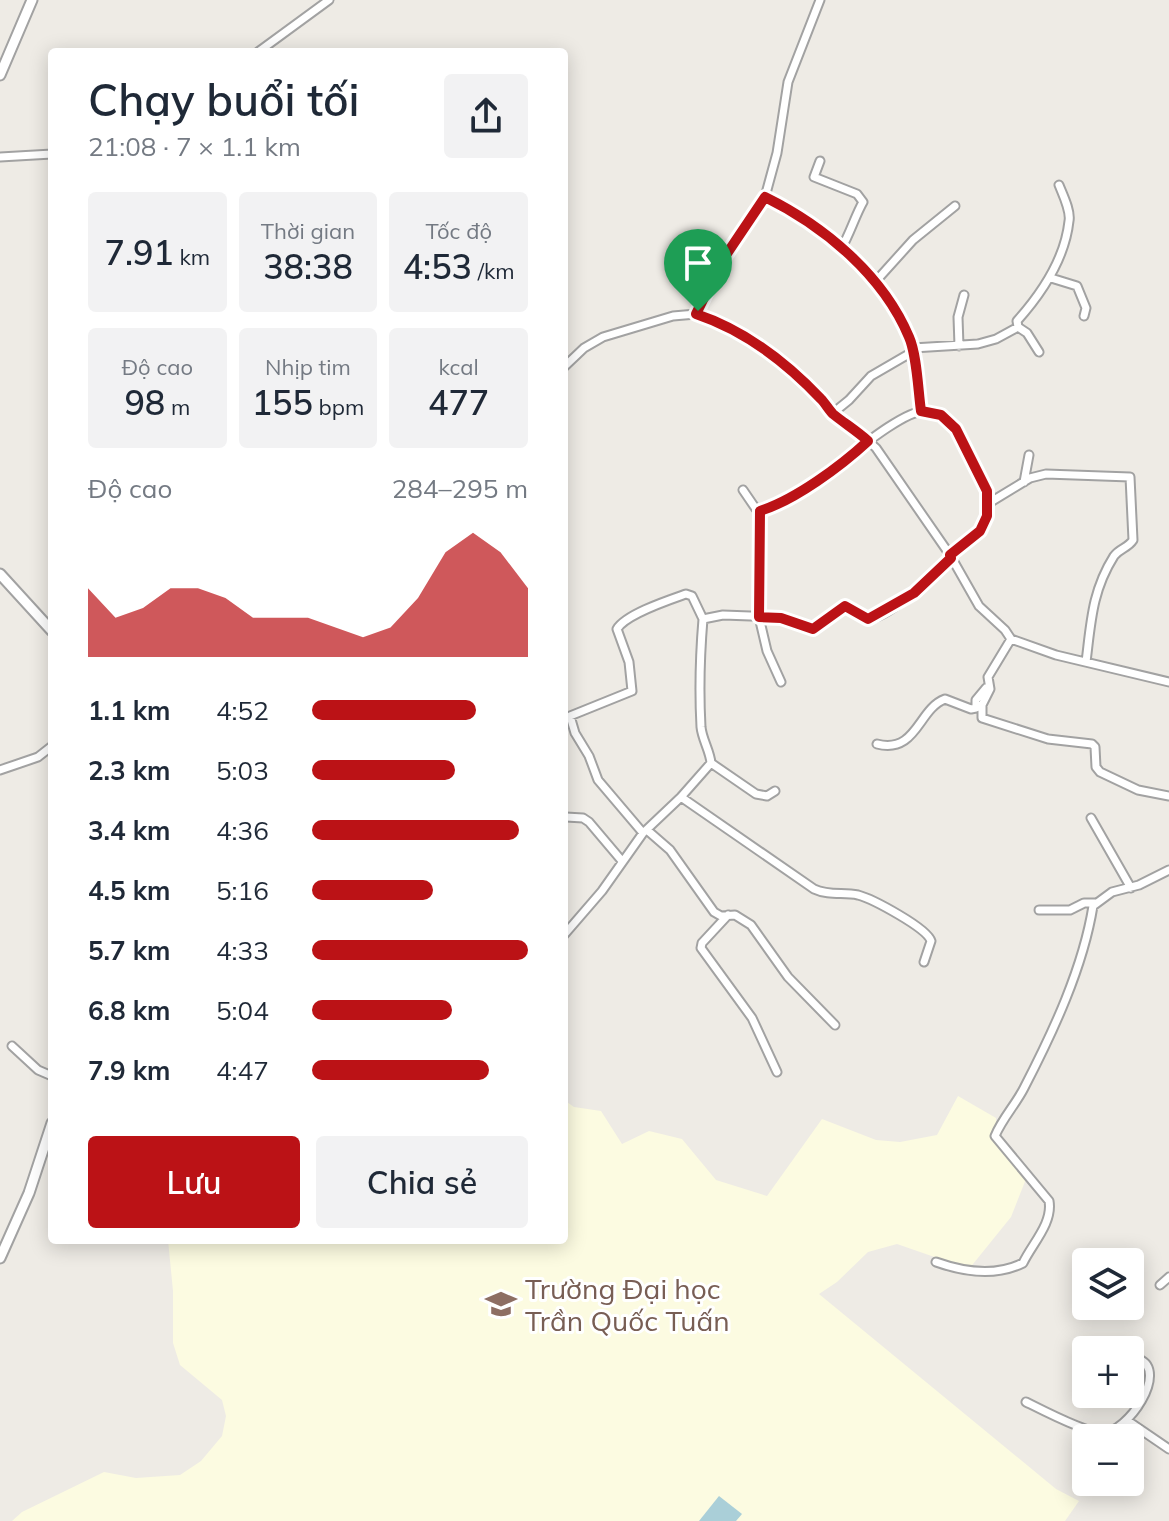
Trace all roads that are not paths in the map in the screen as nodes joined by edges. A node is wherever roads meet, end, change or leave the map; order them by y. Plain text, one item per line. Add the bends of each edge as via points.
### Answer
1 (32, 0) edge
2 (329, 0) edge
3 (820, 0) edge
4 (263, 48) edge
5 (1, 69) edge
6 (48, 154) edge
7 (0, 157) edge
8 (820, 161) dead end
9 (1059, 185) dead end
10 (765, 197) junction
11 (955, 206) dead end
12 (841, 249) junction
13 (1051, 278) junction
14 (876, 281) junction
15 (964, 295) dead end
16 (696, 314) junction
17 (1084, 316) dead end
18 (1018, 327) junction
19 (959, 346) junction
20 (913, 349) junction
21 (1039, 352) dead end
22 (568, 364) edge
23 (921, 411) junction
24 (833, 413) junction
25 (868, 441) junction
26 (1029, 455) dead end
27 (1024, 482) junction
28 (743, 490) dead end
29 (989, 503) junction
30 (760, 511) junction
31 (950, 557) junction
32 (0, 574) edge
33 (759, 617) junction
34 (703, 619) junction
35 (48, 627) edge
36 (1011, 639) junction
37 (1086, 662) junction
38 (781, 682) dead end
39 (1169, 682) edge
40 (988, 685) junction
41 (877, 744) dead end
42 (48, 749) edge
43 (711, 763) junction
44 (0, 770) edge
45 (775, 791) dead end
46 (1169, 796) edge
47 (681, 797) junction
48 (568, 817) edge
49 (1091, 818) dead end
50 (645, 831) junction
51 (622, 861) junction
52 (1169, 870) edge
53 (1131, 888) junction
54 (1095, 903) junction
55 (1039, 910) dead end
56 (729, 914) junction
57 (569, 922) edge
58 (924, 962) dead end
59 (835, 1025) dead end
60 (12, 1046) dead end
61 (777, 1072) dead end
62 (48, 1074) edge
63 (48, 1135) edge
64 (0, 1258) edge
65 (936, 1262) dead end
66 (1169, 1277) edge
67 (1160, 1285) dead end
68 (1144, 1361) edge
69 (1144, 1401) edge
70 (1026, 1402) dead end
71 (1138, 1408) edge
72 (1128, 1421) junction
73 (1169, 1449) edge

1 - 5 street
2 - 4 street
3 - 10 street via 788,82
6 - 7 street
8 - 12 street via 814,177 857,194 863,202
9 - 13 street via 1070,221
10 - 12 street
10 - 16 street via 722,261
11 - 14 street via 913,240
12 - 14 street
13 - 17 street via 1077,286
13 - 18 street via 1017,321
14 - 20 street
15 - 19 street
16 - 22 street via 617,331 593,342
16 - 24 street via 753,341
18 - 19 street via 986,342
18 - 21 street
19 - 20 street
20 - 23 street
20 - 24 street via 866,379
23 - 25 street
23 - 29 street via 941,415 956,429 979,470
24 - 25 street
25 - 30 street via 818,479
25 - 31 street
26 - 27 street
27 - 29 street
27 - 37 street via 1062,473 1131,478 1133,540 1117,551 1096,589
28 - 30 street
29 - 31 street via 985,525
30 - 33 street
31 - 33 street via 907,599 871,618 845,606 808,629 781,618
31 - 36 street via 979,606
32 - 35 street
33 - 34 street
33 - 38 street
34 - 43 street via 701,729
34 - 50 street via 689,594 620,624 632,691 570,716 598,780
36 - 37 street
36 - 40 street
37 - 39 street
40 - 41 street via 976,708 945,699 911,737
40 - 46 street via 982,718 1048,739 1092,744 1100,772 1138,790
42 - 44 street
43 - 45 street via 756,794
43 - 47 street
47 - 50 street
47 - 58 street via 814,889 866,898 923,930 931,941
48 - 51 street via 589,822
49 - 53 street
50 - 51 street
50 - 56 street via 666,845 714,912
51 - 57 street via 602,891
52 - 53 street
53 - 54 street
54 - 55 street via 1064,911
54 - 65 street via 1059,1013 1023,1091 995,1136 1049,1201 1042,1232 1023,1263 1004,1270 975,1272
56 - 59 street via 751,925 788,977
56 - 61 street via 701,948 752,1018
60 - 62 street
63 - 64 street
66 - 67 street
68 - 69 street via 1152,1368 1154,1384
70 - 72 street via 1100,1433
71 - 72 street
72 - 73 street

